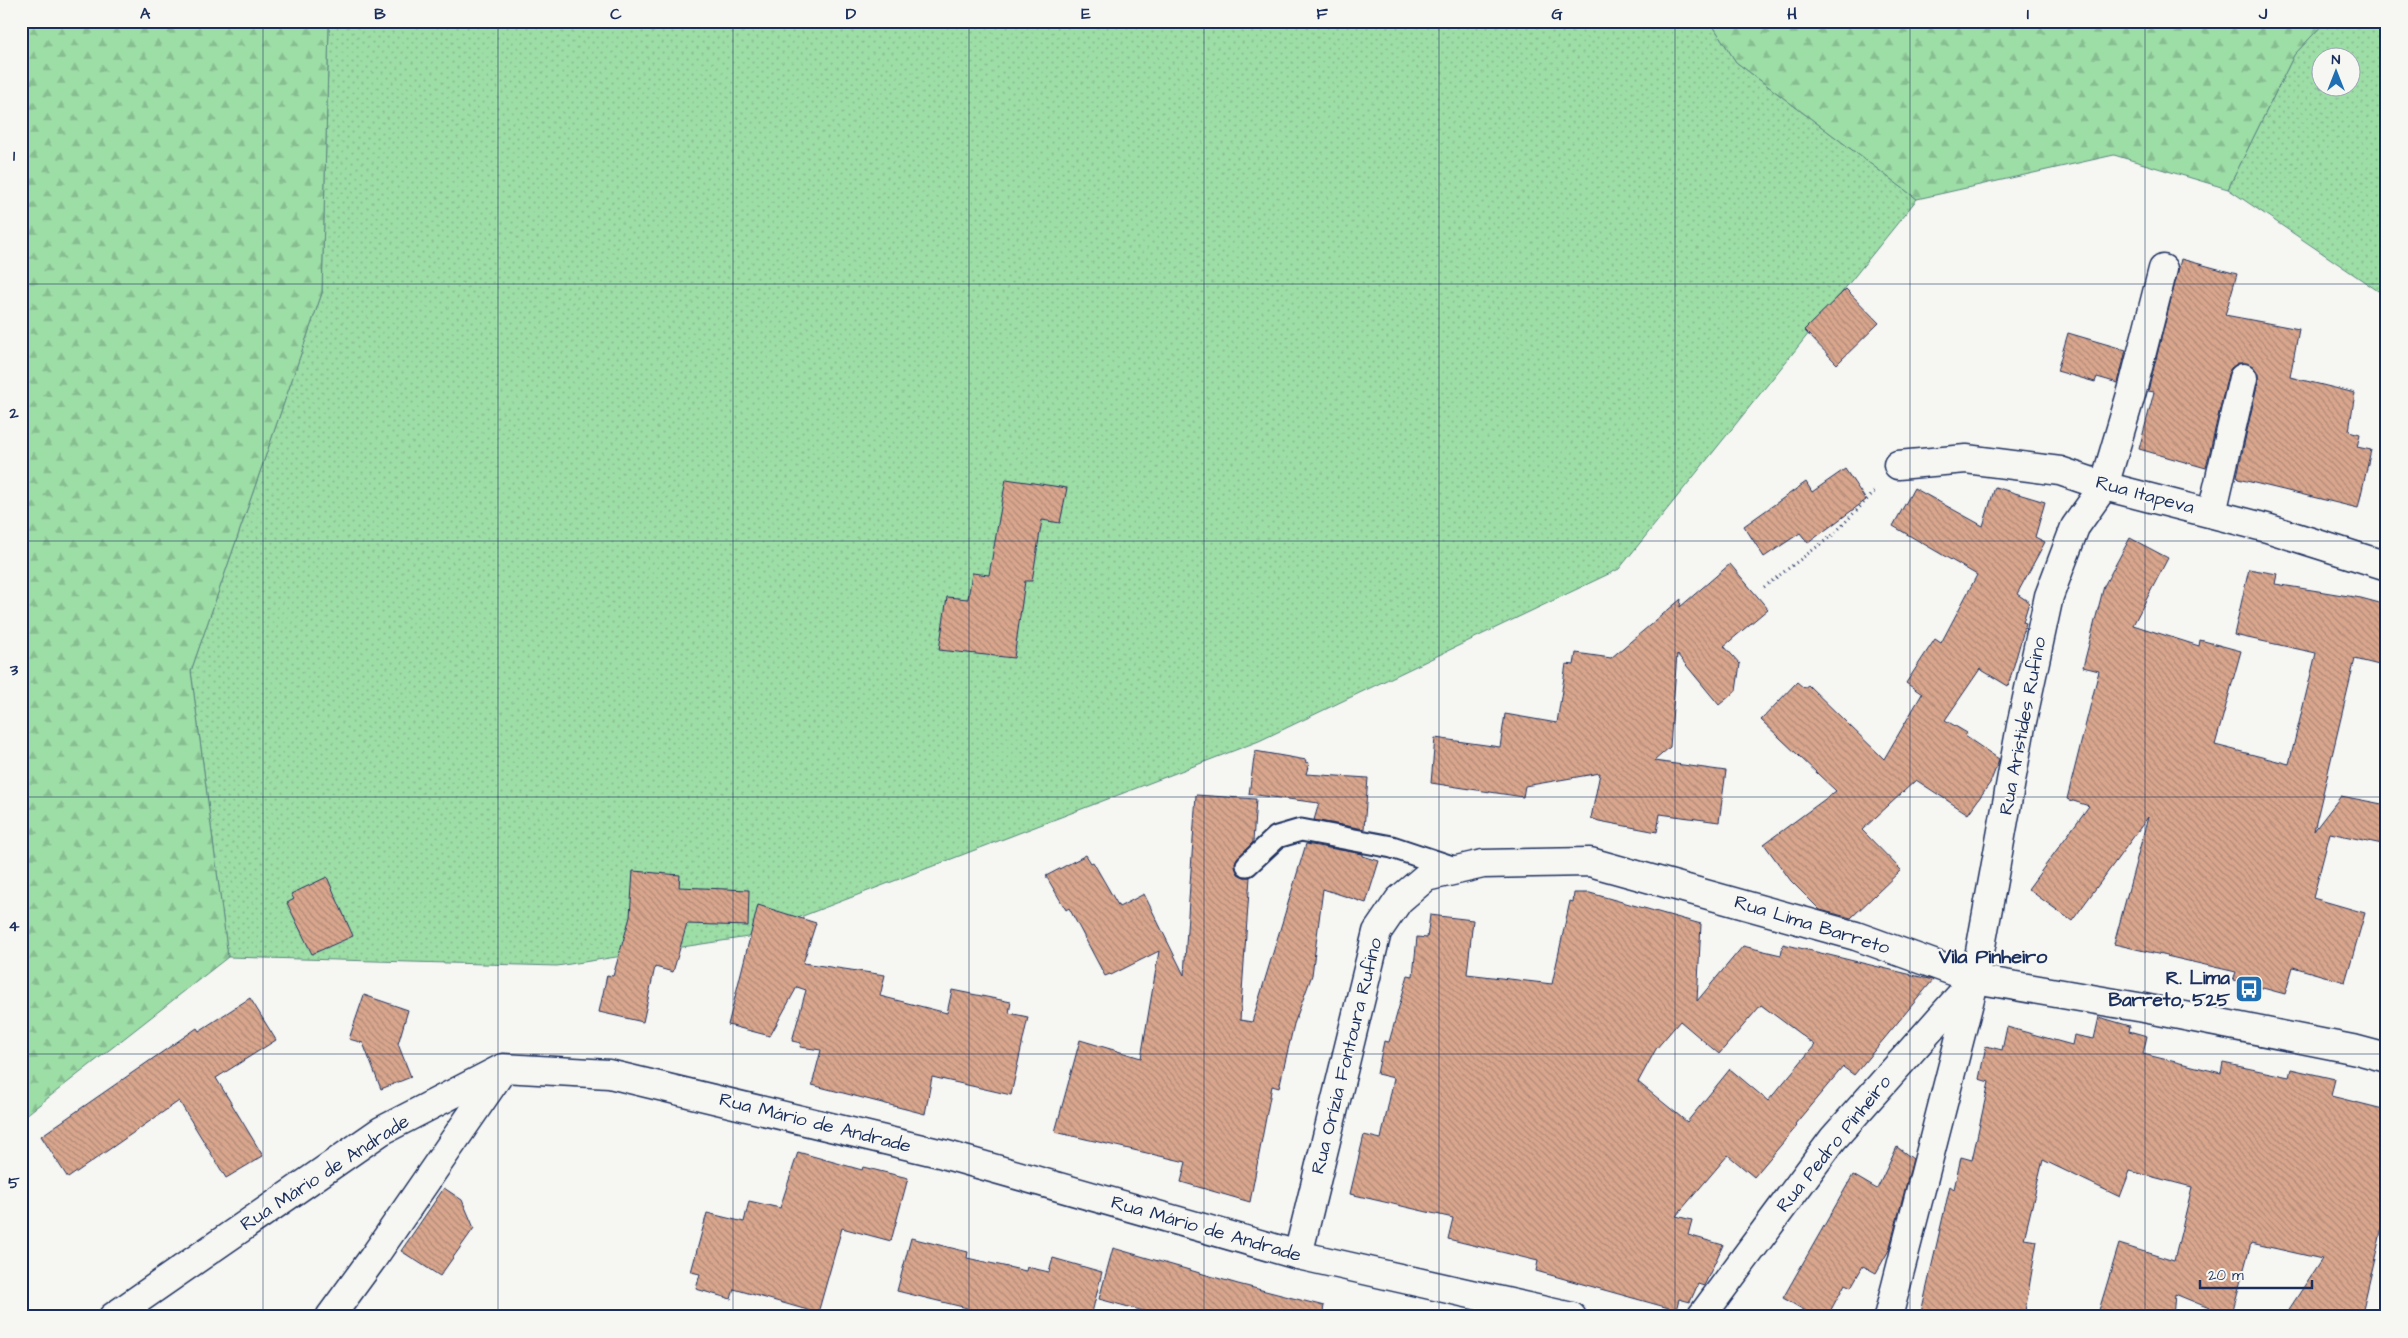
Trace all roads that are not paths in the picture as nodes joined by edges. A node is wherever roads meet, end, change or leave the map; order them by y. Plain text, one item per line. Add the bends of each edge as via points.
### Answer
1 (2163, 269) dead end
2 (2244, 378) dead end
3 (1898, 465) road end
4 (2104, 486) junction
5 (2212, 513) junction
6 (2387, 566) edge
7 (1247, 865) dead end
8 (1458, 869) junction
9 (1976, 979) junction
10 (2387, 1058) edge
11 (503, 1068) junction
12 (1298, 1255) junction
13 (113, 1317) edge
14 (330, 1317) edge
15 (1572, 1317) edge
16 (1701, 1317) edge
17 (1888, 1317) edge

1 - 4 street, Rua Aristides Rufino
2 - 5 street
3 - 4 street, Rua Itapeva via 1966,458 2060,471
4 - 5 street, Rua Itapeva
4 - 9 street, Rua Aristides Rufino via 2075,527 2049,596 2021,726
5 - 6 street, Rua Itapeva
7 - 8 lane, Rua Lima Barreto via 1277,837 1301,830 1392,847
8 - 9 street, Rua Lima Barreto via 1483,864 1590,862 1856,936
8 - 12 street, Rua Orízia Fontoura Rufino via 1426,877 1399,900 1377,932
9 - 10 street, Rua Lima Barreto via 2144,1008
9 - 16 street, Rua Pedro Pinheiro via 1833,1139
9 - 17 street, Rua Aristides Rufino
11 - 12 street, Rua Mário de Andrade via 609,1074 943,1154
11 - 13 street, Rua Mário de Andrade via 381,1130
11 - 14 street
12 - 15 street, Rua Mário de Andrade

